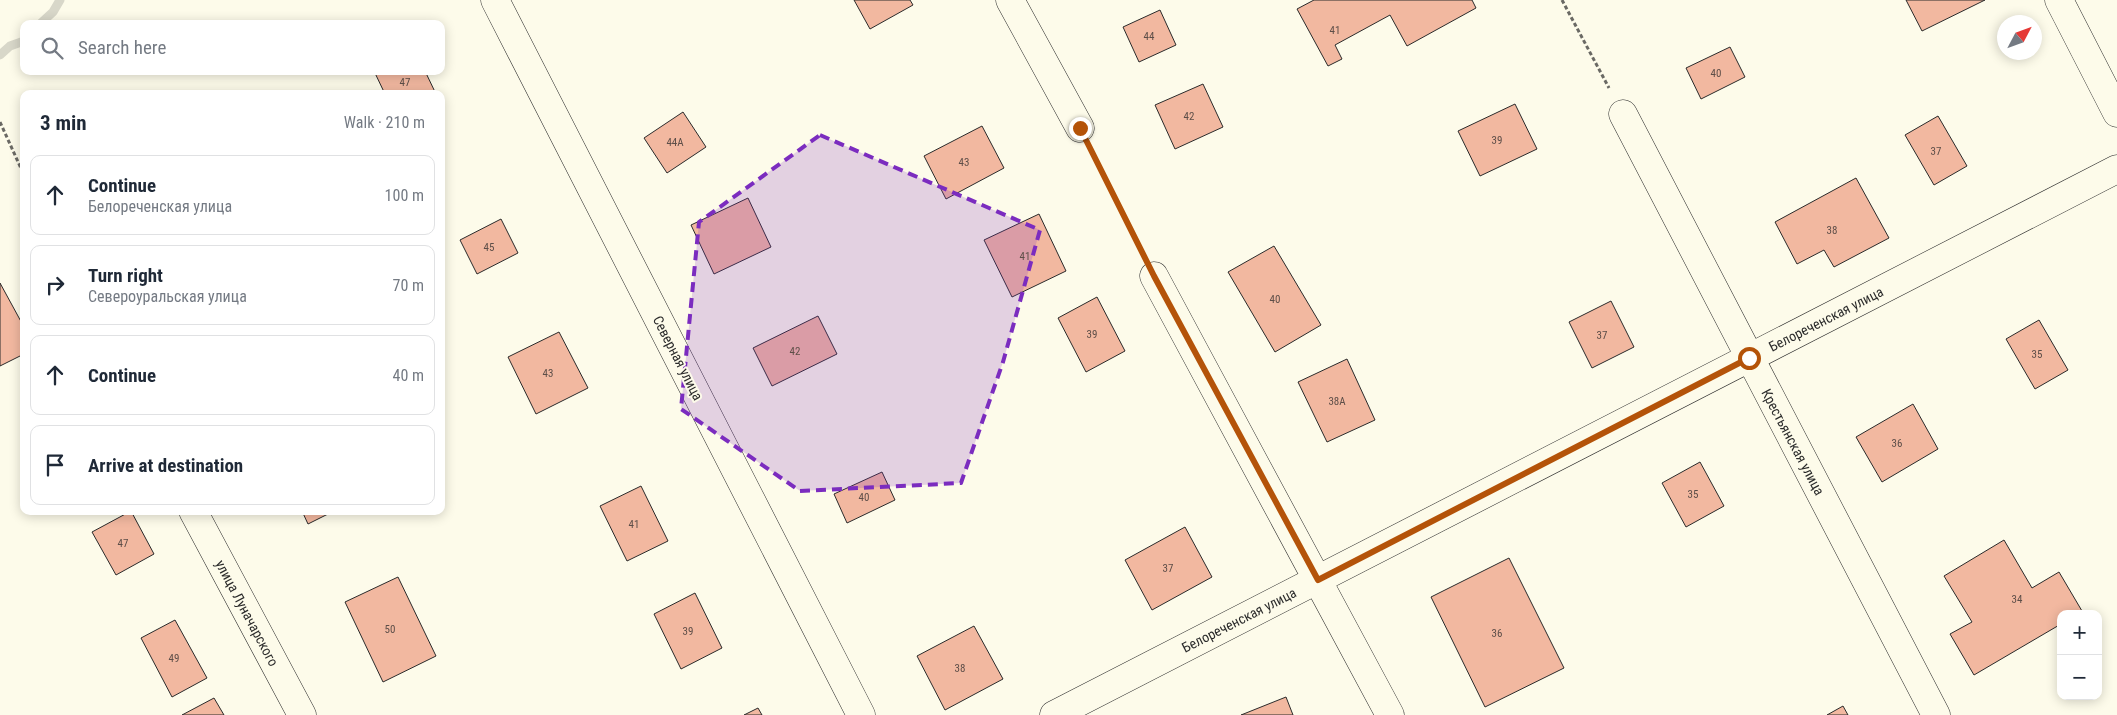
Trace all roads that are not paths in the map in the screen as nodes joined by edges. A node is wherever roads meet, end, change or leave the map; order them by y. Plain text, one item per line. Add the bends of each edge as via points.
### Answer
1 (496, 0) edge
2 (1010, 0) edge
3 (2058, 0) edge
4 (2117, 112) edge
5 (1623, 114) road end
6 (1080, 128) road end
7 (2117, 169) edge
8 (1154, 276) road end
9 (1749, 358) junction
10 (195, 515) edge
11 (1318, 580) junction
12 (302, 715) edge
13 (861, 715) edge
14 (1054, 715) edge
15 (1390, 715) edge
16 (1936, 715) edge

1 - 13 street, Северная улица
2 - 6 street
3 - 4 street
5 - 9 street, Крестьянская улица
7 - 9 street, Белореченская улица
8 - 11 street
9 - 11 street, Белореченская улица
9 - 16 street, Крестьянская улица
10 - 12 street, улица Луначарского
11 - 14 street, Белореченская улица
11 - 15 street

